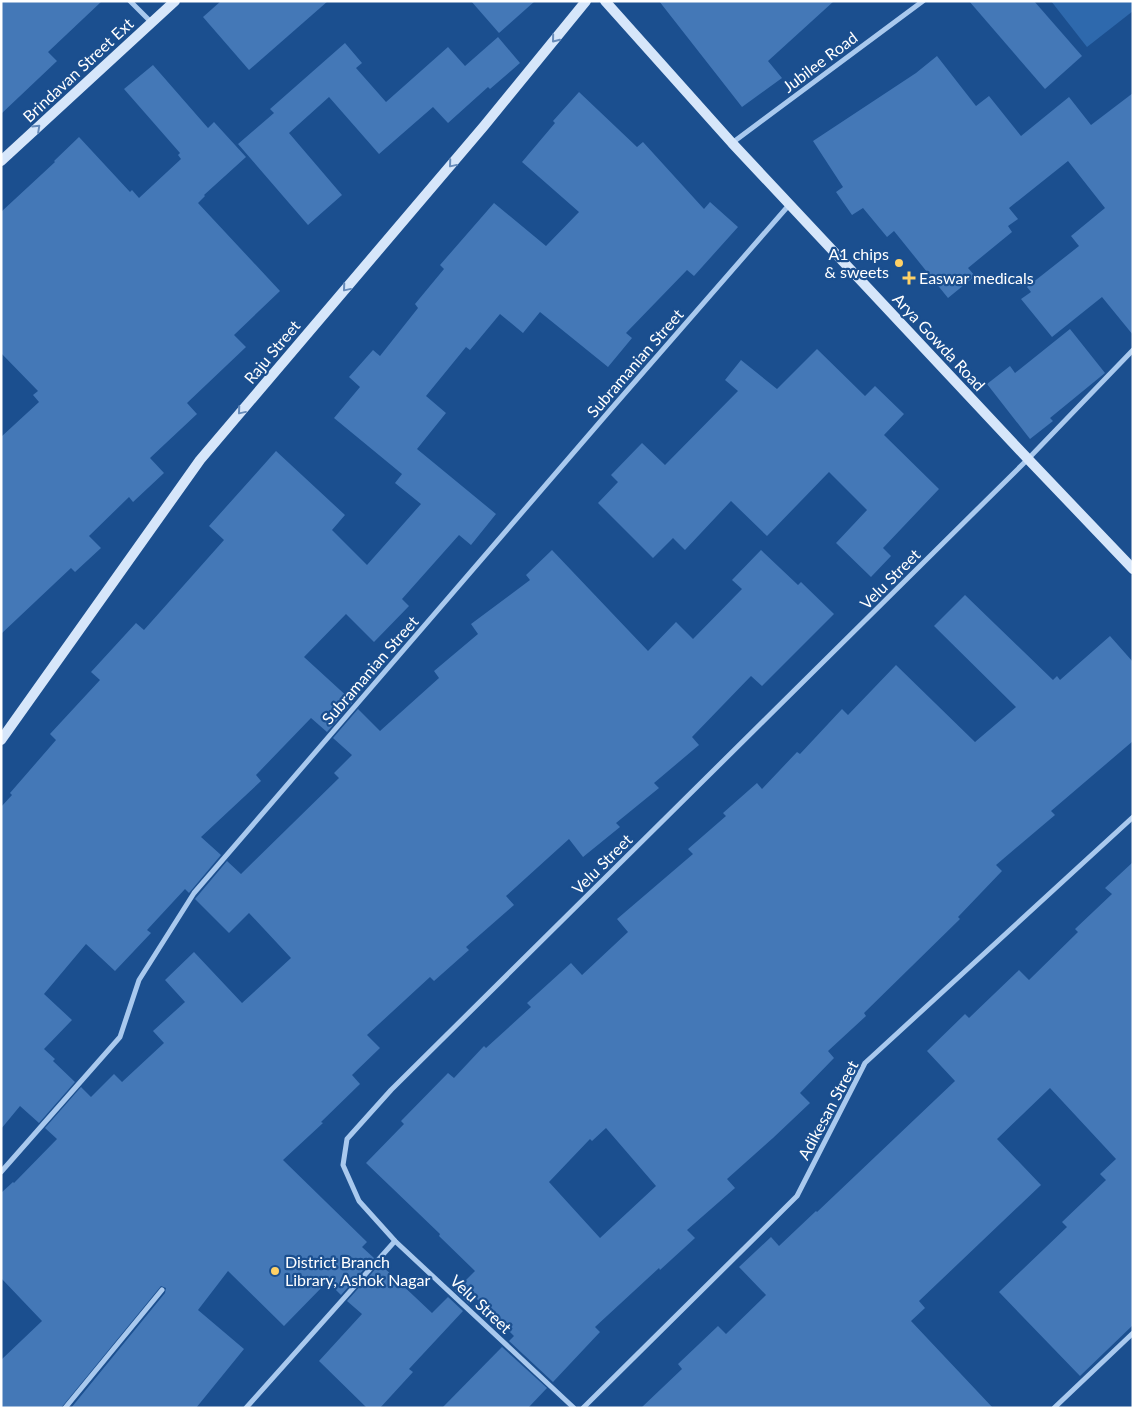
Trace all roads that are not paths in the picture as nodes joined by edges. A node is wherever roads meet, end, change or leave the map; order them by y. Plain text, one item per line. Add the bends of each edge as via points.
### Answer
1 (130, 1) edge
2 (175, 1) edge
3 (586, 1) edge
4 (605, 1) edge
5 (923, 1) edge
6 (152, 23) junction
7 (732, 143) junction
8 (1, 161) edge
9 (790, 205) junction
10 (1133, 350) edge
11 (1028, 460) junction
12 (1133, 569) edge
13 (1, 740) edge
14 (1133, 817) edge
15 (1, 1172) edge
16 (395, 1241) junction
17 (162, 1290) dead end
18 (1133, 1333) edge
19 (65, 1408) edge
20 (246, 1408) edge
21 (574, 1408) edge
22 (583, 1408) edge
23 (1054, 1408) edge

1 - 6 street
2 - 6 main road, Brindavan Street Ext
3 -> 13 main road, Raju Street via 200,460
4 - 7 main road, Arya Gowda Road
5 - 7 street, Jubilee Road
8 -> 6 main road, Brindavan Street Ext
7 - 9 main road, Arya Gowda Road
9 - 11 main road, Arya Gowda Road
9 - 15 street, Subramanian Street via 194,893 139,980 120,1037
10 - 11 street, Velu Street
11 - 12 main road, Arya Gowda Road
11 - 16 street, Velu Street via 406,1076 347,1139 343,1165 359,1201
14 - 22 street, Adikesan Street via 865,1062 797,1196
16 - 20 street
16 - 21 street, Velu Street
17 - 19 street
18 - 23 street

